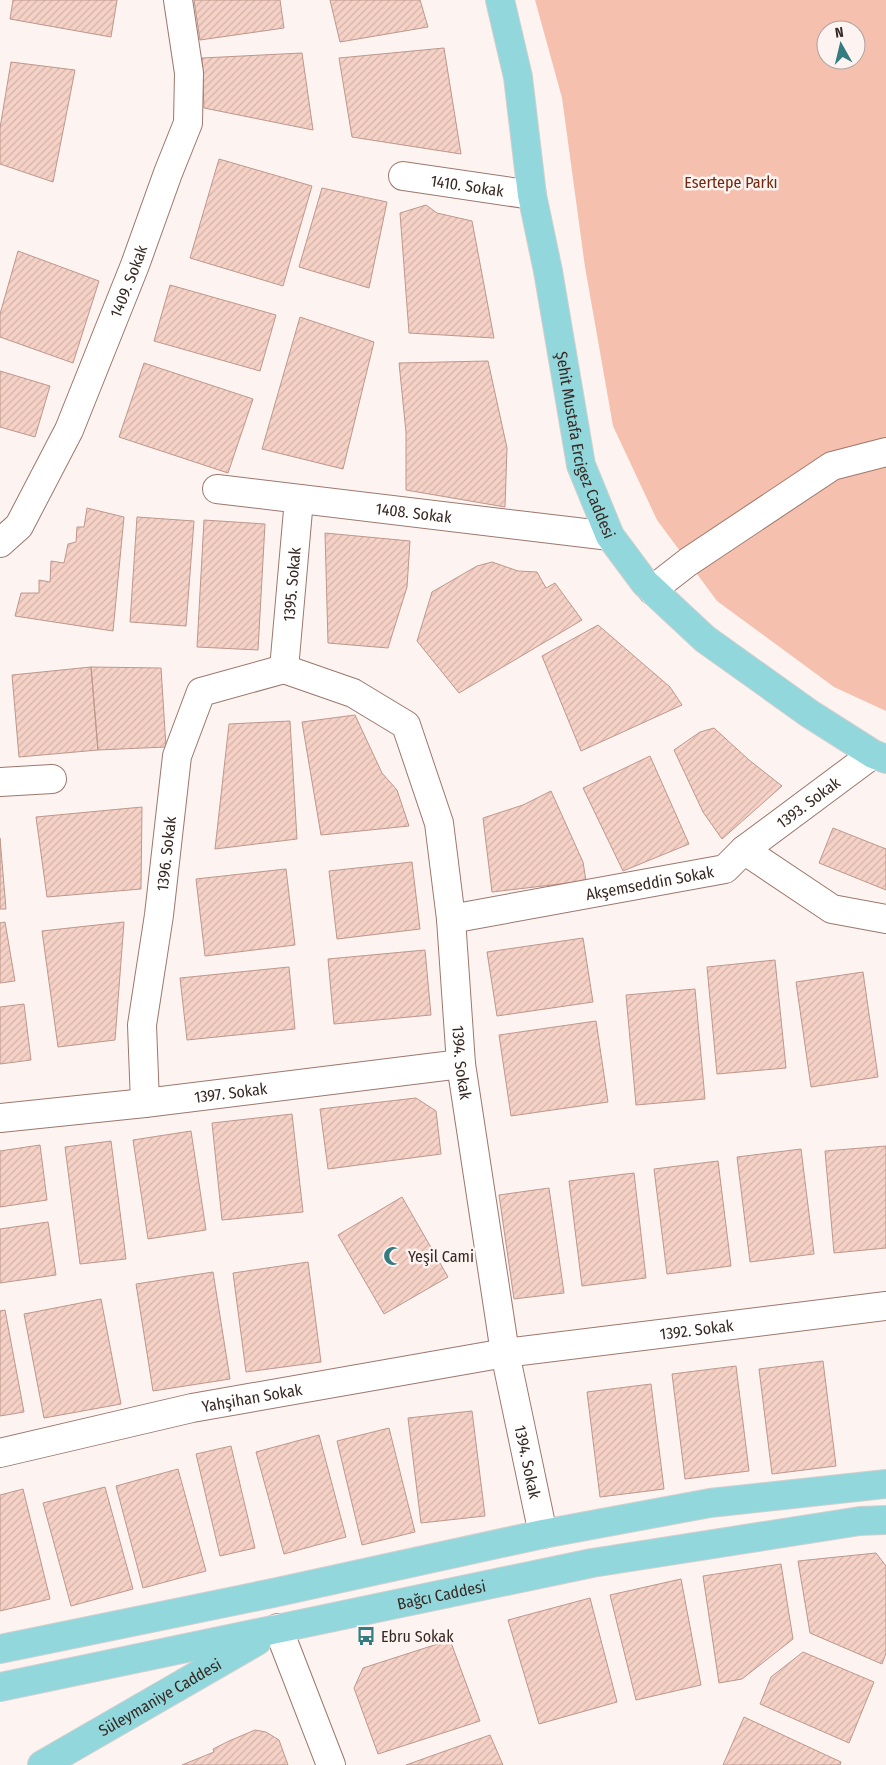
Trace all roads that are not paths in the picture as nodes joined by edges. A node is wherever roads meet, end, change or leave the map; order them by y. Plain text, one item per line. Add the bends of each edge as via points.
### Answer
1 (178, 0) edge
2 (500, 0) edge
3 (403, 176) dead end
4 (532, 195) junction
5 (886, 452) edge
6 (217, 489) dead end
7 (299, 499) junction
8 (610, 536) junction
9 (0, 543) edge
10 (652, 590) junction
11 (284, 669) junction
12 (879, 756) edge
13 (52, 779) dead end
14 (0, 782) edge
15 (744, 850) junction
16 (451, 919) junction
17 (886, 919) edge
18 (462, 1064) junction
19 (145, 1104) junction
20 (0, 1118) edge
21 (886, 1306) edge
22 (505, 1353) junction
23 (0, 1454) edge
24 (886, 1484) edge
25 (886, 1520) edge
26 (543, 1534) junction
27 (273, 1593) junction
28 (278, 1628) junction
29 (0, 1649) edge
30 (0, 1687) edge
31 (42, 1765) edge
32 (331, 1765) edge

1 - 9 street, 1409. Sokak via 189,73 188,124 69,430 19,526
2 - 4 main road, Şehit Mustafa Ercigez Caddesi via 518,77
3 - 4 street, 1410. Sokak
4 - 8 main road, Şehit Mustafa Ercigez Caddesi via 581,465
5 - 10 street via 832,466 688,562
6 - 7 street, 1408. Sokak
7 - 8 street, 1408. Sokak
7 - 11 street, 1395. Sokak
8 - 10 main road, Şehit Mustafa Ercigez Caddesi
10 - 12 main road, Şehit Mustafa Ercigez Caddesi via 705,639 810,714
11 - 16 street, 1394. Sokak via 353,693 406,725 439,823
11 - 19 street, 1396. Sokak via 200,692 177,756 159,915 142,1025
12 - 15 street, 1393. Sokak
13 - 14 street
15 - 16 street, Akşemseddin Sokak via 725,870
15 - 17 street via 832,909
16 - 18 street, 1394. Sokak
18 - 19 street, 1397. Sokak
18 - 22 street, 1394. Sokak
19 - 20 street, 1397. Sokak
21 - 22 street, 1392. Sokak
22 - 23 street, Yahşihan Sokak via 192,1408
22 - 26 street, 1394. Sokak
24 - 26 main road via 710,1503
25 - 28 main road, Bağcı Caddesi via 592,1563
26 - 27 main road
27 - 28 main road
27 - 29 main road
28 - 30 main road, Bağcı Caddesi
28 - 31 main road, Süleymaniye Caddesi
28 - 32 street

